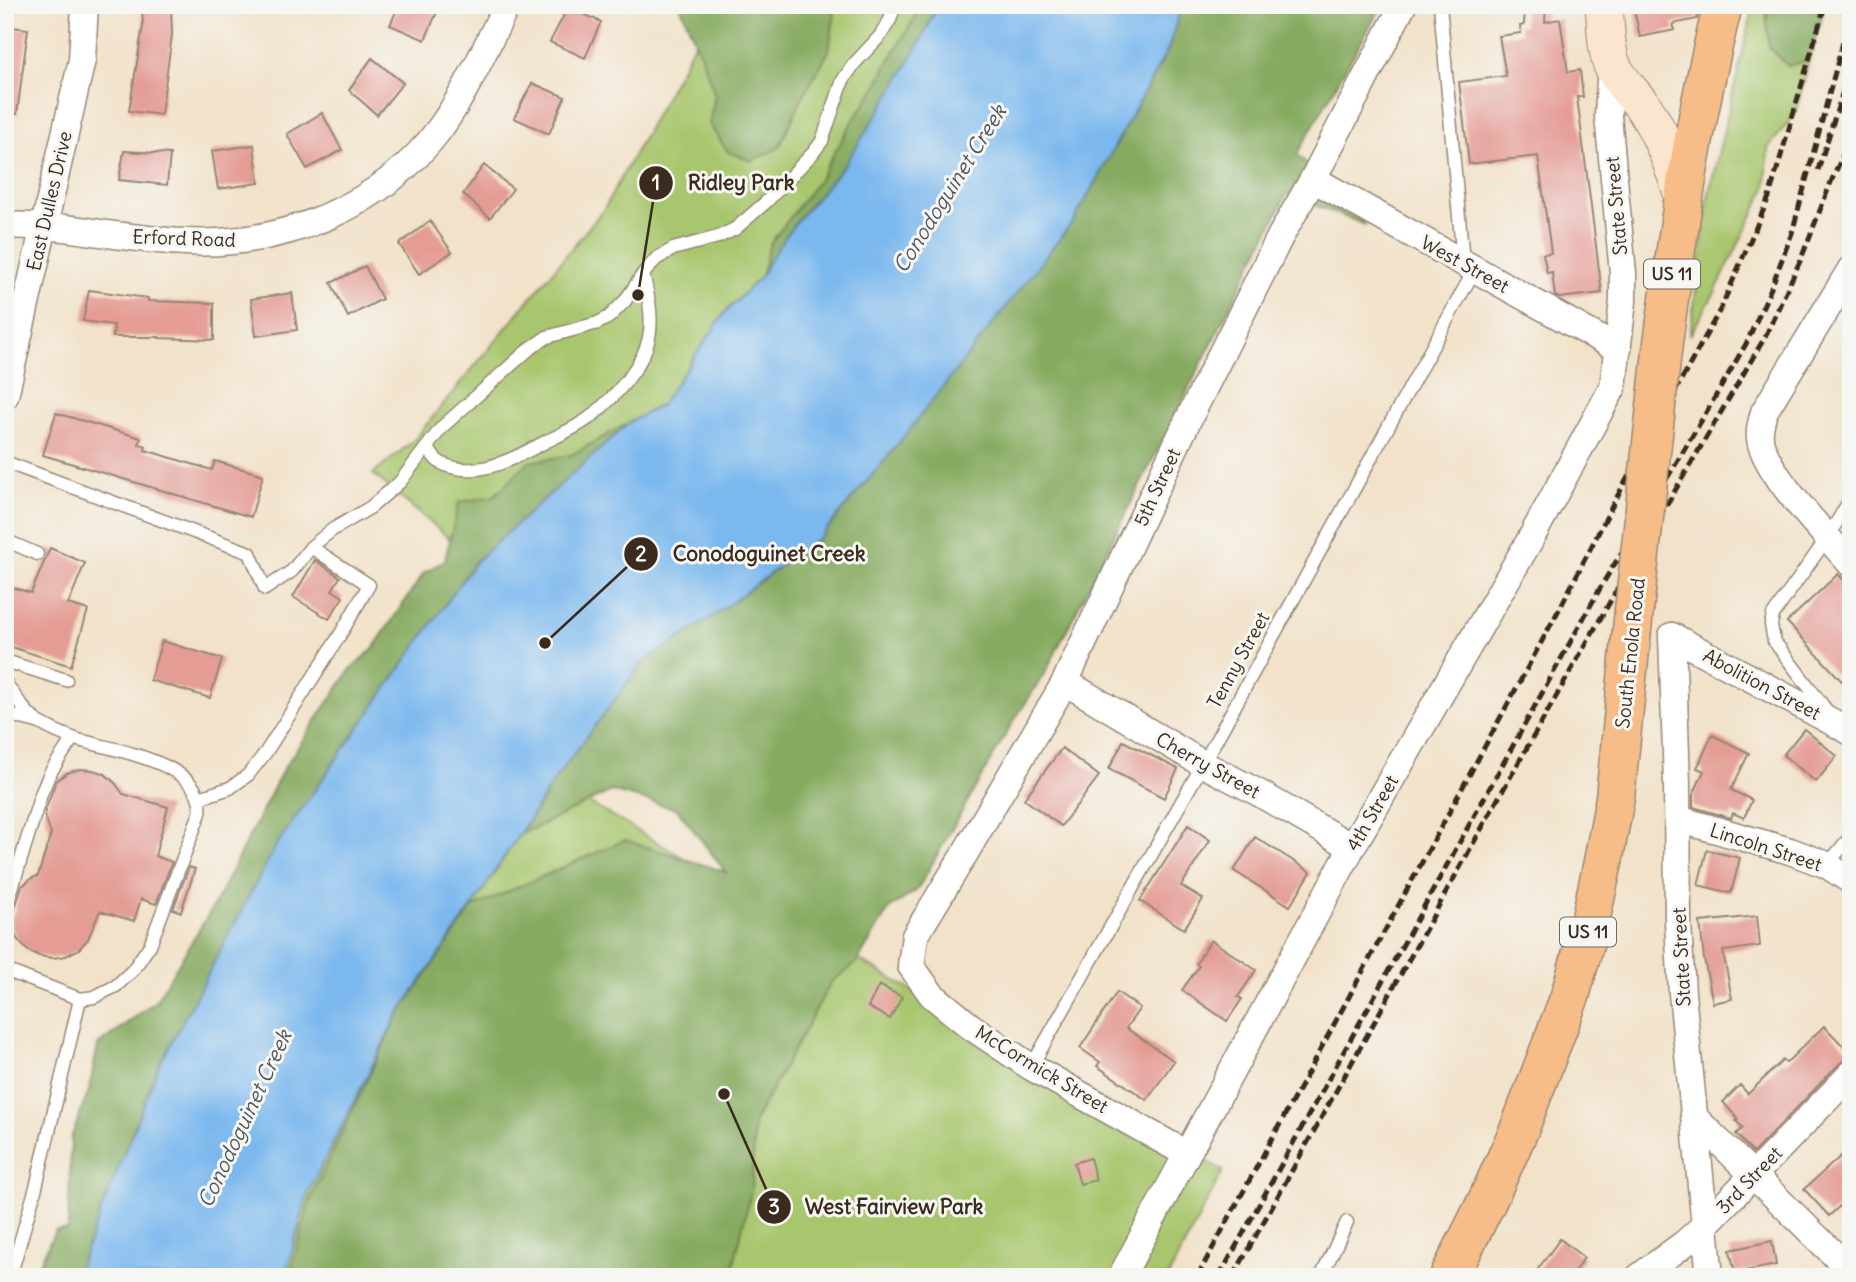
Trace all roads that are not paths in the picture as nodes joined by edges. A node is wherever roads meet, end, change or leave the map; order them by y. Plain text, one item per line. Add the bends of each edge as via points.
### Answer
1 (85, 5) edge
2 (507, 5) edge
3 (895, 5) edge
4 (1403, 5) edge
5 (1440, 5) edge
6 (1604, 5) edge
7 (1723, 5) edge
8 (1619, 74) junction
9 (1699, 118) junction
10 (1312, 179) junction
11 (1684, 198) junction
12 (5, 225) edge
13 (43, 227) junction
14 (1469, 266) junction
15 (1851, 269) edge
16 (643, 274) junction
17 (1618, 349) junction
18 (5, 396) edge
19 (427, 447) junction
20 (5, 462) edge
21 (1851, 499) edge
22 (1828, 537) junction
23 (5, 540) edge
24 (312, 547) junction
25 (37, 554) dead end
26 (1851, 564) edge
27 (1672, 636) joint
28 (5, 661) edge
29 (66, 680) dead end
30 (5, 682) edge
31 (1065, 682) junction
32 (5, 714) edge
33 (38, 722) junction
34 (1843, 728) edge
35 (73, 738) junction
36 (1203, 764) junction
37 (199, 798) junction
38 (1678, 819) junction
39 (1851, 836) edge
40 (1352, 847) junction
41 (1827, 865) junction
42 (1851, 881) edge
43 (5, 911) edge
44 (911, 966) joint
45 (5, 970) edge
46 (80, 999) junction
47 (1031, 1067) junction
48 (1851, 1074) edge
49 (1696, 1119) junction
50 (1187, 1154) junction
51 (1753, 1176) junction
52 (1347, 1222) dead end
53 (1705, 1224) junction
54 (1851, 1271) edge
55 (10, 1277) edge
56 (1121, 1277) edge
57 (1321, 1277) edge
58 (1448, 1277) edge
59 (1639, 1277) edge
60 (1710, 1277) edge

1 - 13 street, East Dulles Drive via 82,60
2 - 13 street, Erford Road via 452,110 428,143 375,190 336,214 262,238 226,242
3 - 16 lane via 880,36 843,80 814,153 735,229 673,249
4 - 10 street, 5th Street
5 - 14 lane
6 - 8 main road, State Street
7 - 9 main road, South Enola Road / US 11
8 - 9 main road via 1643,95
8 - 11 main road, State Street via 1666,146
8 - 17 street, State Street via 1608,116 1623,273
9 - 11 main road, South Enola Road / US 11
10 - 14 street, West Street
10 - 31 street, 5th Street via 1188,420
11 - 58 main road, South Enola Road / US 11, bridge via 1662,351 1615,798 1588,931 1570,996 1519,1130
12 - 13 street, Erford Road
13 - 18 street, East Dulles Drive
14 - 17 street, West Street
14 - 36 lane, Tenny Street
15 - 22 street via 1764,412 1760,427 1771,466
16 - 19 lane via 609,317 547,337 528,350 442,427
16 - 19 lane via 651,324 646,347 635,370 592,416 487,468 452,468 438,462
17 - 40 street, 4th Street via 1609,397
19 - 24 lane via 400,482
20 - 24 lane via 250,553 265,589 292,571
21 - 22 lane
22 - 26 street
22 - 34 lane via 1773,615 1771,625 1774,641
23 - 25 lane
24 - 37 lane via 369,585 248,775 230,788
27 - 34 street, Abolition Street
27 - 38 street, State Street
28 - 29 lane
30 - 33 lane
31 - 36 street, Cherry Street
31 - 44 street, 5th Street via 915,936
32 - 33 lane
33 - 35 lane
35 - 37 lane via 154,760 181,775
35 - 43 lane via 41,794
36 - 40 street, Cherry Street
36 - 47 lane, Tenny Street
37 - 46 lane via 200,813 150,944 134,970 116,986
38 - 41 street, Lincoln Street
38 - 49 street, State Street via 1678,935
39 - 41 lane
40 - 50 street, 4th Street
41 - 42 street, Lincoln Street
44 - 47 street, McCormick Street via 932,995
45 - 46 lane
46 - 55 lane
47 - 50 street, McCormick Street
48 - 51 street, 3rd Street
49 - 51 street
49 - 53 street, State Street
50 - 56 street, 4th Street
51 - 53 street, 3rd Street
51 - 54 street
52 - 57 lane
53 - 59 street, 3rd Street
53 - 60 street, State Street

